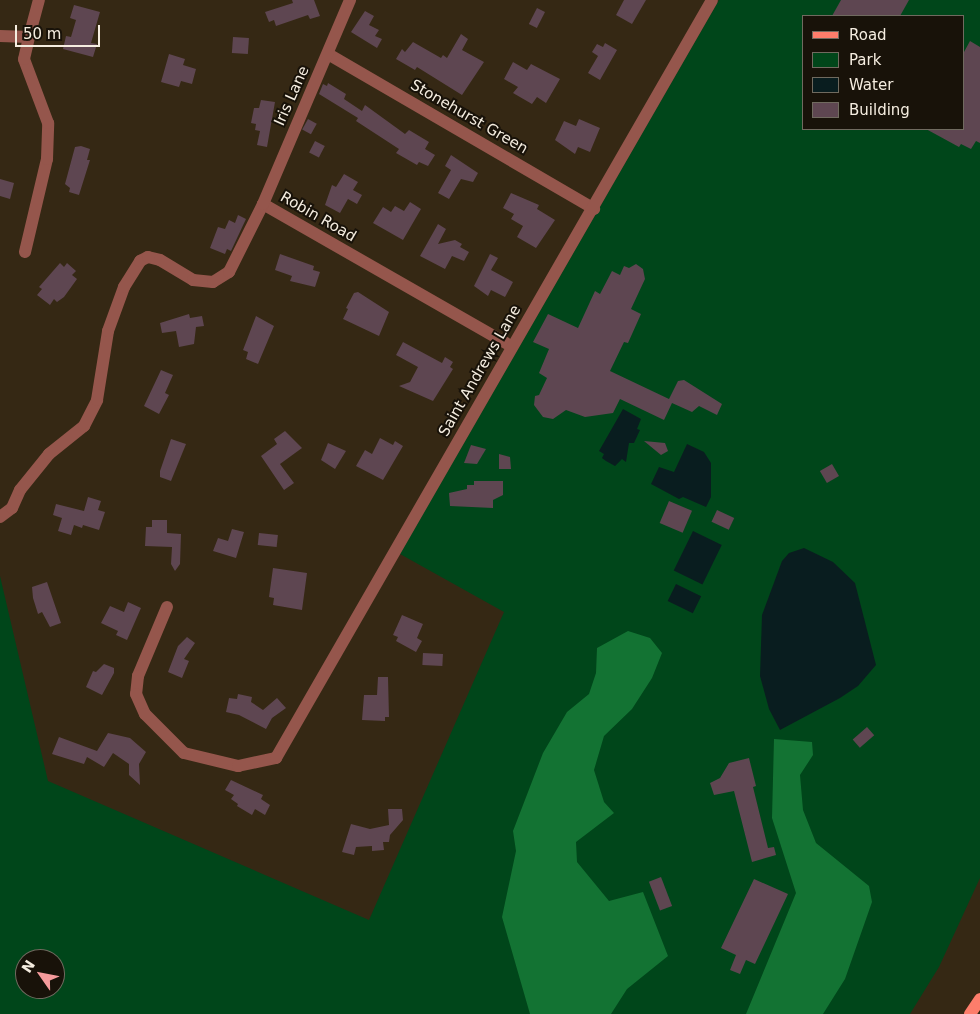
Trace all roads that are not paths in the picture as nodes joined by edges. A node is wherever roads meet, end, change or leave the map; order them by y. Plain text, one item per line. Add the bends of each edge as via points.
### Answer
1 (39, 0) edge
2 (350, 0) edge
3 (712, 0) edge
4 (0, 36) edge
5 (29, 37) junction
6 (328, 54) junction
7 (263, 204) junction
8 (594, 209) junction
9 (25, 252) dead end
10 (511, 346) junction
11 (0, 517) edge
12 (167, 607) dead end
13 (980, 999) edge
14 (970, 1014) edge

1 - 5 street
2 - 6 street, Iris Lane
3 - 8 street, Saint Andrews Lane
4 - 5 street
5 - 9 street via 24,59 48,123 48,159
6 - 7 street, Iris Lane
6 - 8 street, Stonehurst Green
7 - 10 street, Robin Road
7 - 11 street, Robin Road via 229,272 214,282 193,280 160,260 148,257 140,261 124,287 108,331 97,400 84,426 49,454 20,490 12,508
8 - 10 street, Saint Andrews Lane
10 - 12 street, Saint Andrews Lane via 394,558 276,758 238,766 184,753 145,714 136,694 138,676
13 - 14 main road

